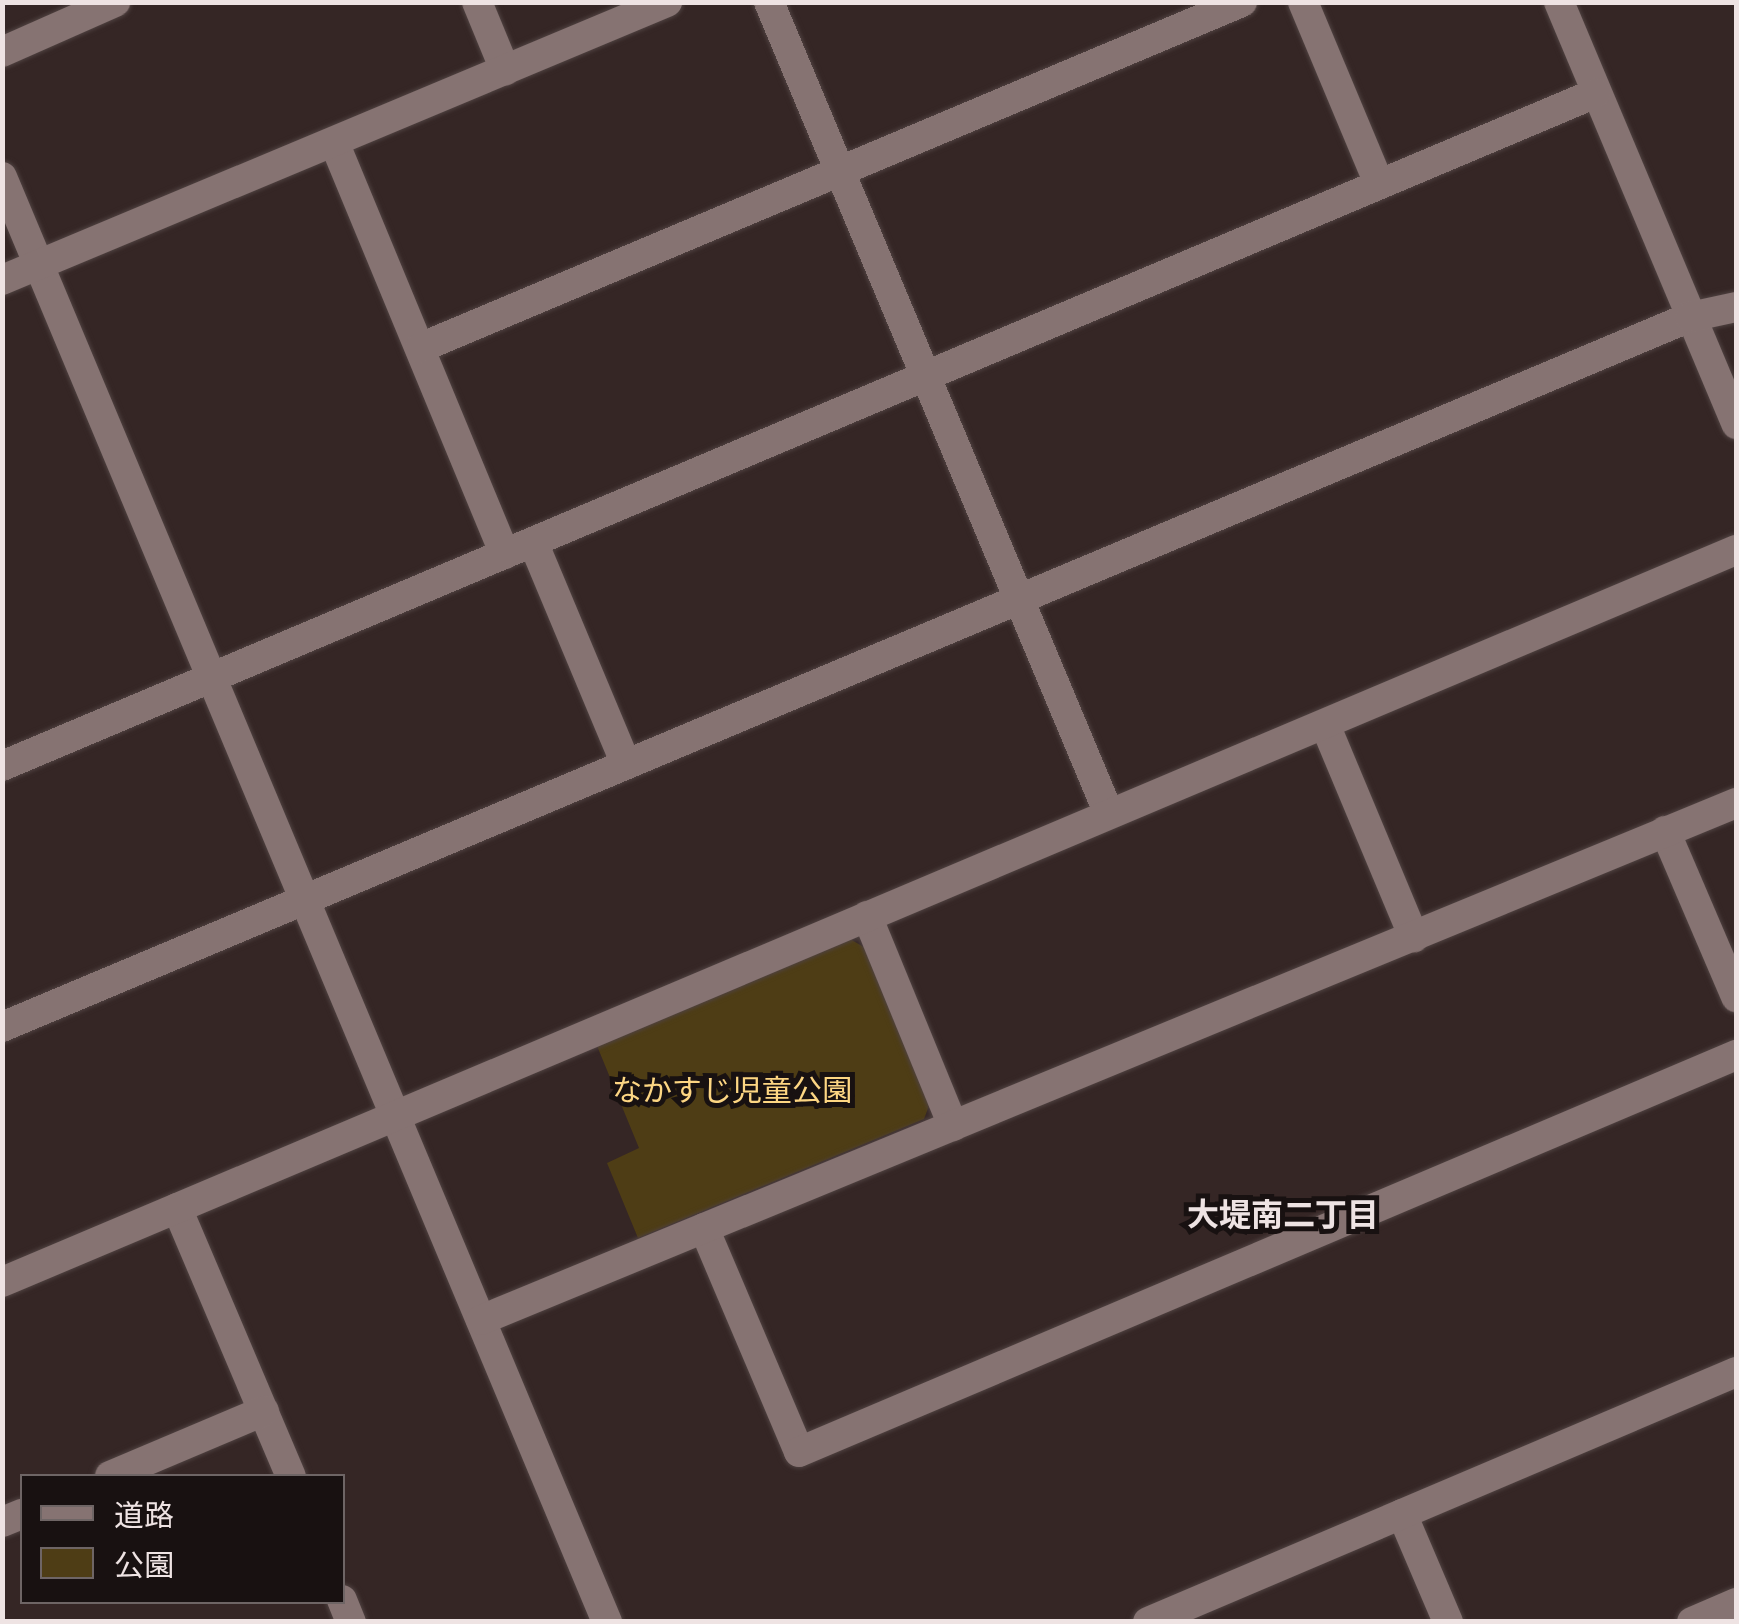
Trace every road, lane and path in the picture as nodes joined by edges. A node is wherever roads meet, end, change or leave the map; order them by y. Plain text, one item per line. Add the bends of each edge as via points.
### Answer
1 (115, 2) edge
2 (478, 2) edge
3 (666, 2) edge
4 (769, 2) edge
5 (1242, 2) edge
6 (1303, 2) edge
7 (1559, 2) edge
8 (2, 52) edge
9 (505, 70) junction
10 (1596, 92) junction
11 (334, 142) junction
12 (839, 172) junction
13 (2, 177) edge
14 (1379, 184) junction
15 (40, 265) junction
16 (2, 280) edge
17 (1736, 307) edge
18 (1690, 317) junction
19 (420, 348) junction
20 (924, 376) junction
21 (1736, 424) edge
22 (519, 548) junction
23 (1736, 550) edge
24 (1018, 600) junction
25 (212, 678) junction
26 (1326, 727) junction
27 (626, 764) junction
28 (2, 766) edge
29 (1736, 802) edge
30 (1109, 814) junction
31 (1665, 831) junction
32 (305, 900) junction
33 (867, 916) junction
34 (1414, 937) junction
35 (1736, 996) edge
36 (2, 1027) edge
37 (1736, 1055) edge
38 (396, 1116) junction
39 (954, 1126) junction
40 (178, 1208) junction
41 (704, 1228) junction
42 (2, 1282) edge
43 (481, 1320) junction
44 (1736, 1372) edge
45 (264, 1411) junction
46 (115, 1474) edge
47 (290, 1474) edge
48 (1402, 1514) junction
49 (1736, 1603) edge
50 (607, 1622) edge
51 (1148, 1622) edge
52 (1448, 1622) edge
53 (1692, 1622) edge

1 - 8 street
2 - 9 street
3 - 9 street
4 - 12 street
5 - 12 street
6 - 14 street
7 - 10 street
9 - 11 street
10 - 14 street
10 - 18 street
11 - 15 street
11 - 19 street
12 - 19 street
12 - 20 street
13 - 15 street
14 - 20 street
15 - 16 street
15 - 25 street
17 - 18 street
18 - 21 street
18 - 24 street
19 - 22 street
20 - 22 street
20 - 24 street
22 - 25 street
22 - 27 street
23 - 26 street
24 - 27 street
24 - 30 street
25 - 28 street
25 - 32 street
26 - 30 street
26 - 34 street
27 - 32 street
29 - 31 street
30 - 33 street
31 - 34 street
31 - 35 street
32 - 36 street
32 - 38 street
33 - 38 street
33 - 39 street
34 - 39 street
37 - 41 street via 799,1452
38 - 40 street
38 - 43 street
39 - 41 street
40 - 42 street
40 - 45 street
41 - 43 street
43 - 50 street
44 - 48 street
45 - 46 street
45 - 47 street
48 - 51 street
48 - 52 street
49 - 53 street

